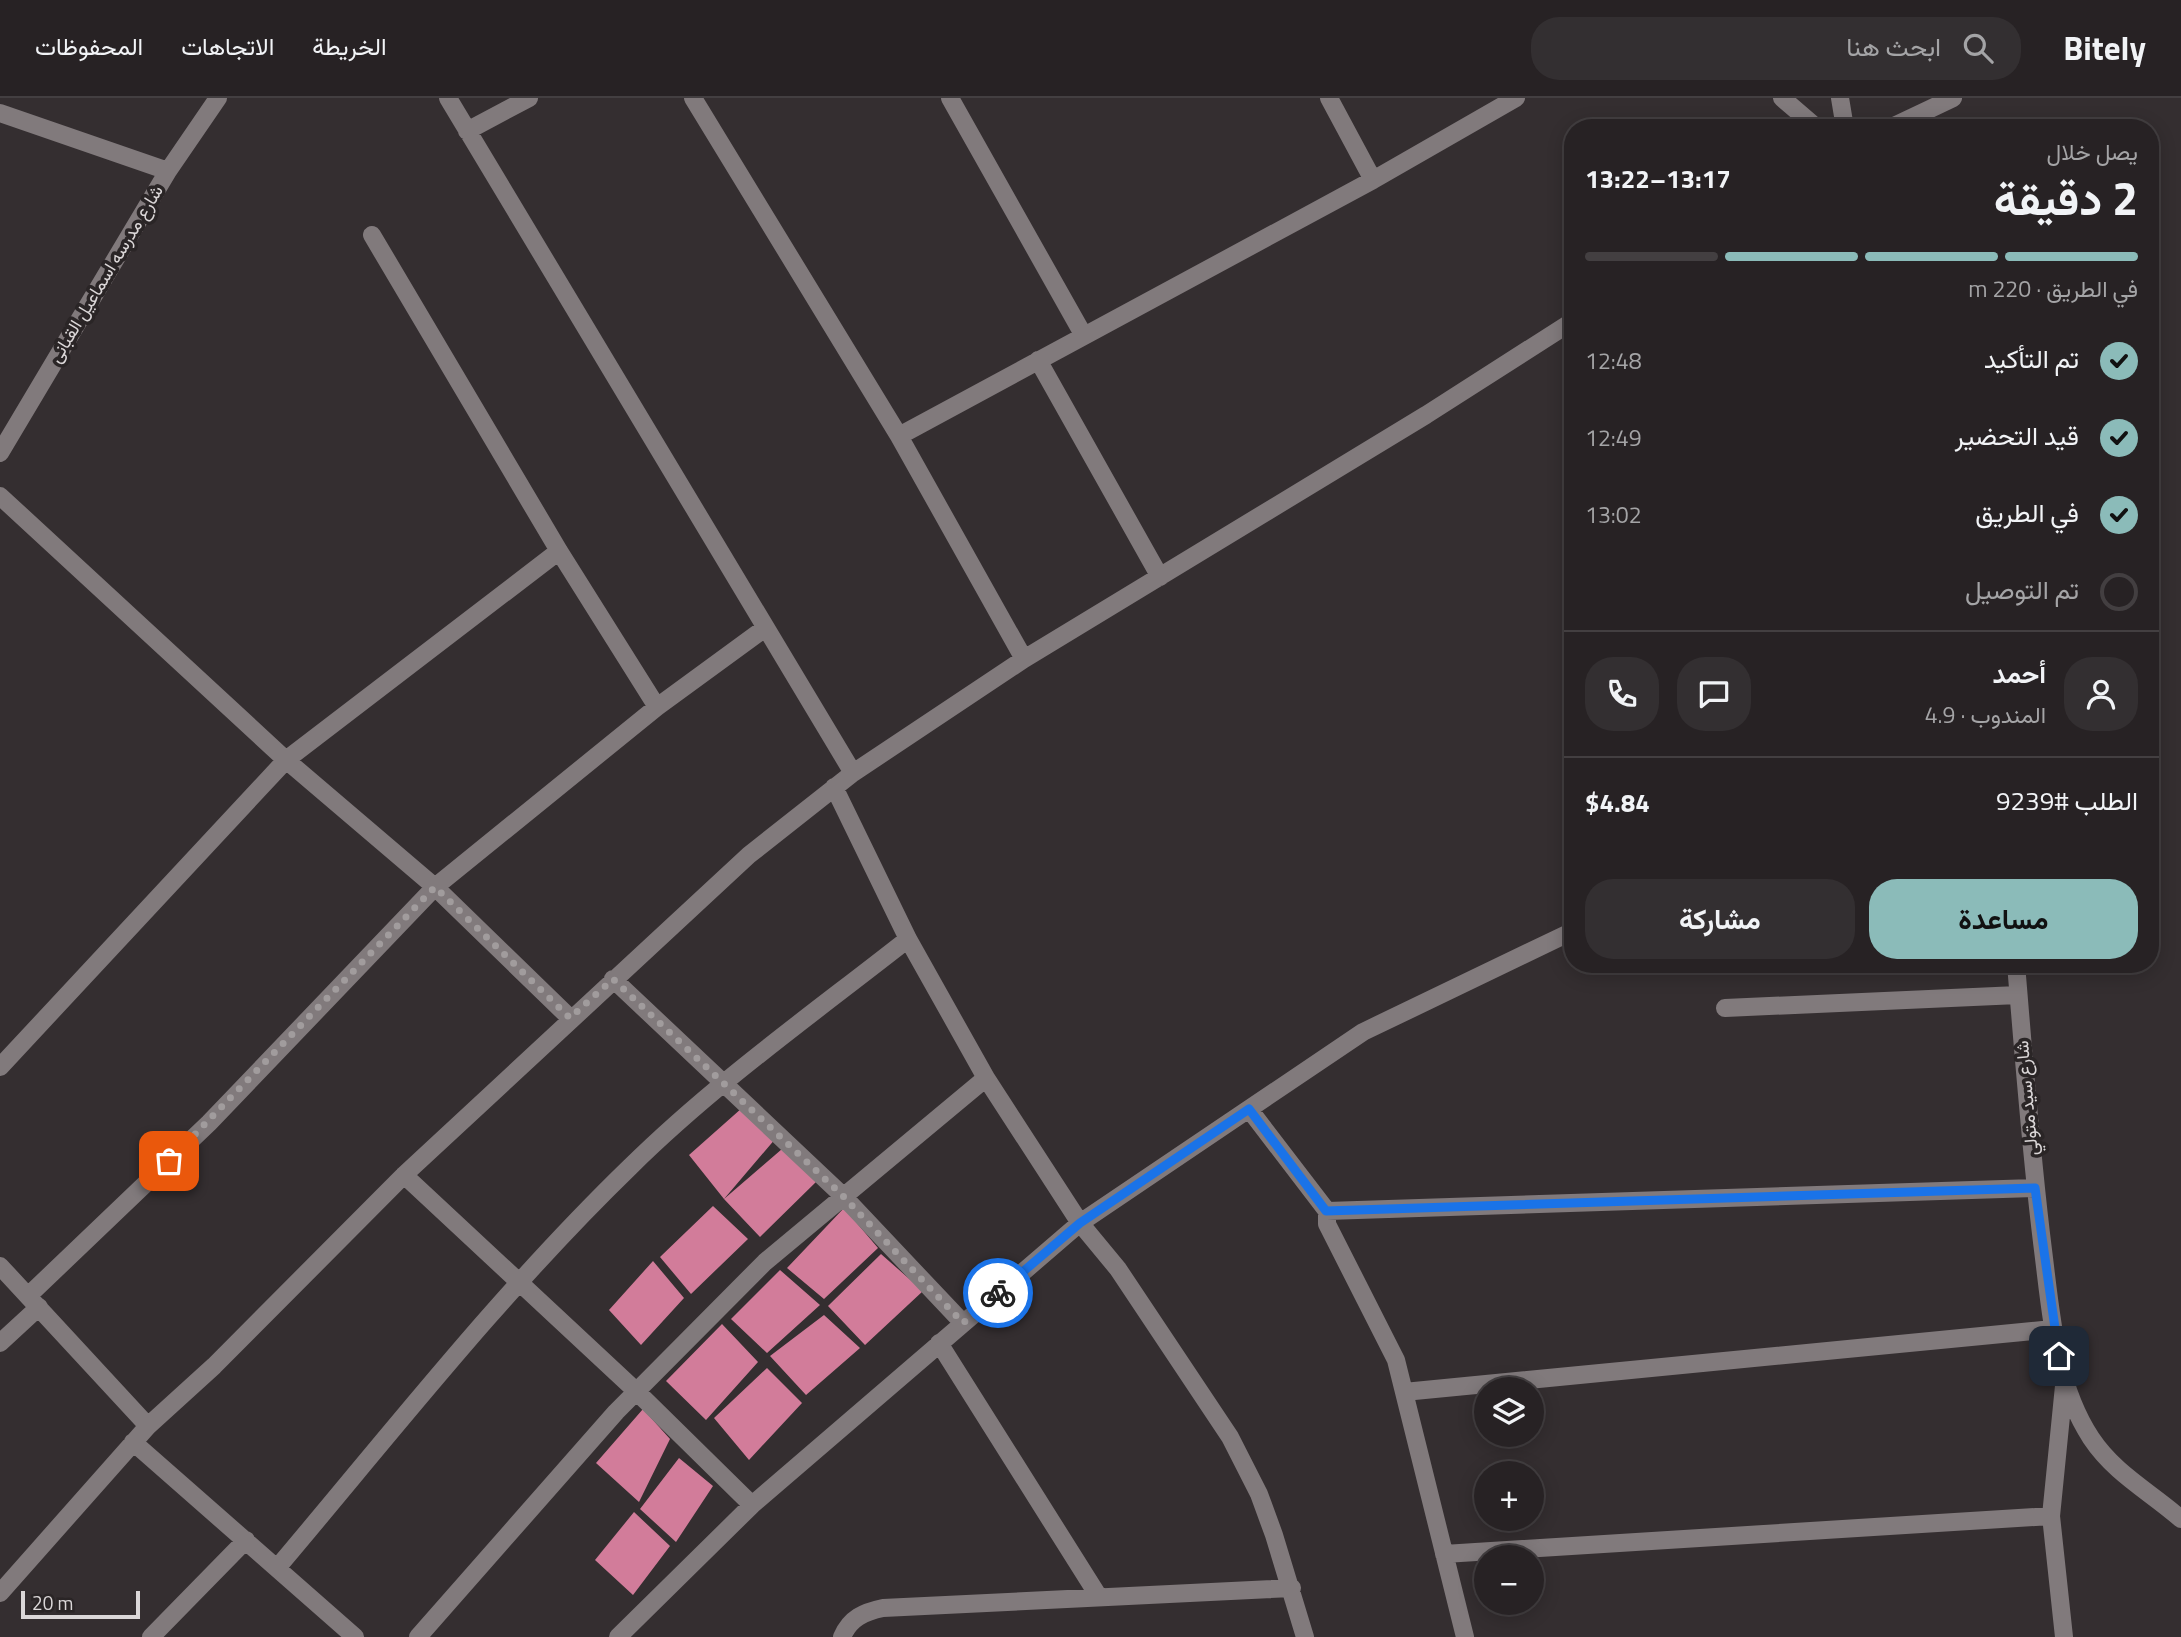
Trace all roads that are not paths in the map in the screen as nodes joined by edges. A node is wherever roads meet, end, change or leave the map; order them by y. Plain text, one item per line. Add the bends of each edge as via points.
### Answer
1 (218, 98) edge
2 (448, 98) edge
3 (528, 98) edge
4 (693, 98) edge
5 (950, 98) edge
6 (1329, 98) edge
7 (1516, 98) edge
8 (1783, 98) edge
9 (1840, 98) edge
10 (1953, 98) edge
11 (0, 113) edge
12 (1807, 119) edge
13 (1844, 119) edge
14 (1909, 119) edge
15 (467, 131) junction
16 (168, 171) junction
17 (1373, 180) junction
18 (372, 235) dead end
19 (1564, 327) edge
20 (1084, 336) junction
21 (1038, 360) junction
22 (899, 436) junction
23 (0, 453) edge
24 (0, 496) edge
25 (559, 551) junction
26 (1160, 577) junction
27 (765, 628) junction
28 (1024, 659) junction
29 (657, 707) junction
30 (286, 760) junction
31 (853, 773) junction
32 (834, 787) junction
33 (435, 887) junction
34 (1564, 935) edge
35 (908, 939) junction
36 (2016, 973) edge
37 (613, 979) junction
38 (2018, 995) junction
39 (1725, 1008) dead end
40 (570, 1018) junction
41 (0, 1067) edge
42 (986, 1078) junction
43 (726, 1083) junction
44 (1249, 1109) junction
45 (404, 1175) junction
46 (2035, 1188) junction
47 (842, 1195) junction
48 (1326, 1211) junction
49 (1080, 1223) junction
50 (0, 1266) edge
51 (518, 1283) junction
52 (33, 1302) junction
53 (963, 1323) junction
54 (2053, 1329) junction
55 (0, 1343) edge
56 (939, 1343) junction
57 (2065, 1382) junction
58 (636, 1391) junction
59 (1404, 1392) junction
60 (148, 1426) junction
61 (134, 1442) junction
62 (752, 1505) junction
63 (2051, 1516) junction
64 (2181, 1519) edge
65 (246, 1540) junction
66 (1444, 1554) junction
67 (277, 1568) junction
68 (1293, 1588) junction
69 (0, 1593) edge
70 (1099, 1597) junction
71 (151, 1637) edge
72 (355, 1637) edge
73 (418, 1637) edge
74 (618, 1637) edge
75 (842, 1637) edge
76 (1306, 1637) edge
77 (1465, 1637) edge
78 (2064, 1637) edge

1 - 16 street, شارع مدرسه اسماعيل القبانى
2 - 15 street
3 - 15 street
4 - 22 street
5 - 20 street
6 - 17 street
7 - 17 street
8 - 12 street
9 - 13 street
10 - 14 street
11 - 16 street
15 - 27 street
16 - 23 street, شارع مدرسه اسماعيل القبانى
17 - 20 street
18 - 25 street
19 - 26 street
20 - 21 street
21 - 22 street
21 - 26 street
22 - 28 street
24 - 30 street
25 - 29 street
25 - 30 street
26 - 28 street
27 - 29 street
27 - 31 street
28 - 31 street
29 - 33 street
30 - 33 street
30 - 41 street
31 - 32 street
32 - 35 street
32 - 37 street via 749,855
33 - 40 street
33 - 52 street
34 - 44 street via 1363,1032
35 - 42 street
35 - 43 street
36 - 38 street, شارع سيد متولي
37 - 40 street
37 - 43 street
38 - 39 street
38 - 46 street, شارع سيد متولي
40 - 45 street
42 - 47 street
42 - 49 street
43 - 47 street
43 - 51 street via 631,1166
44 - 48 street
44 - 49 street
45 - 51 street
45 - 60 street
46 - 48 street
46 - 54 street, شارع سيد متولي
47 - 53 street
47 - 58 street via 765,1262
48 - 59 street via 1326,1224 1396,1360
49 - 53 street
49 - 68 street via 1118,1269 1230,1437 1259,1494
50 - 52 street
51 - 58 street
51 - 67 street
52 - 55 street
52 - 60 street
53 - 56 street
54 - 57 street, شارع سيد متولي
54 - 59 street
56 - 62 street
56 - 70 street
57 - 63 street
57 - 64 street, شارع سيد متولي via 2076,1411 2108,1462
58 - 62 street
58 - 73 street
59 - 66 street
60 - 61 street
61 - 65 street
61 - 69 street
62 - 74 street
63 - 66 street
63 - 78 street
65 - 67 street
65 - 71 street
66 - 77 street
67 - 72 street
68 - 70 street
68 - 76 street
70 - 75 street via 883,1608 864,1612

